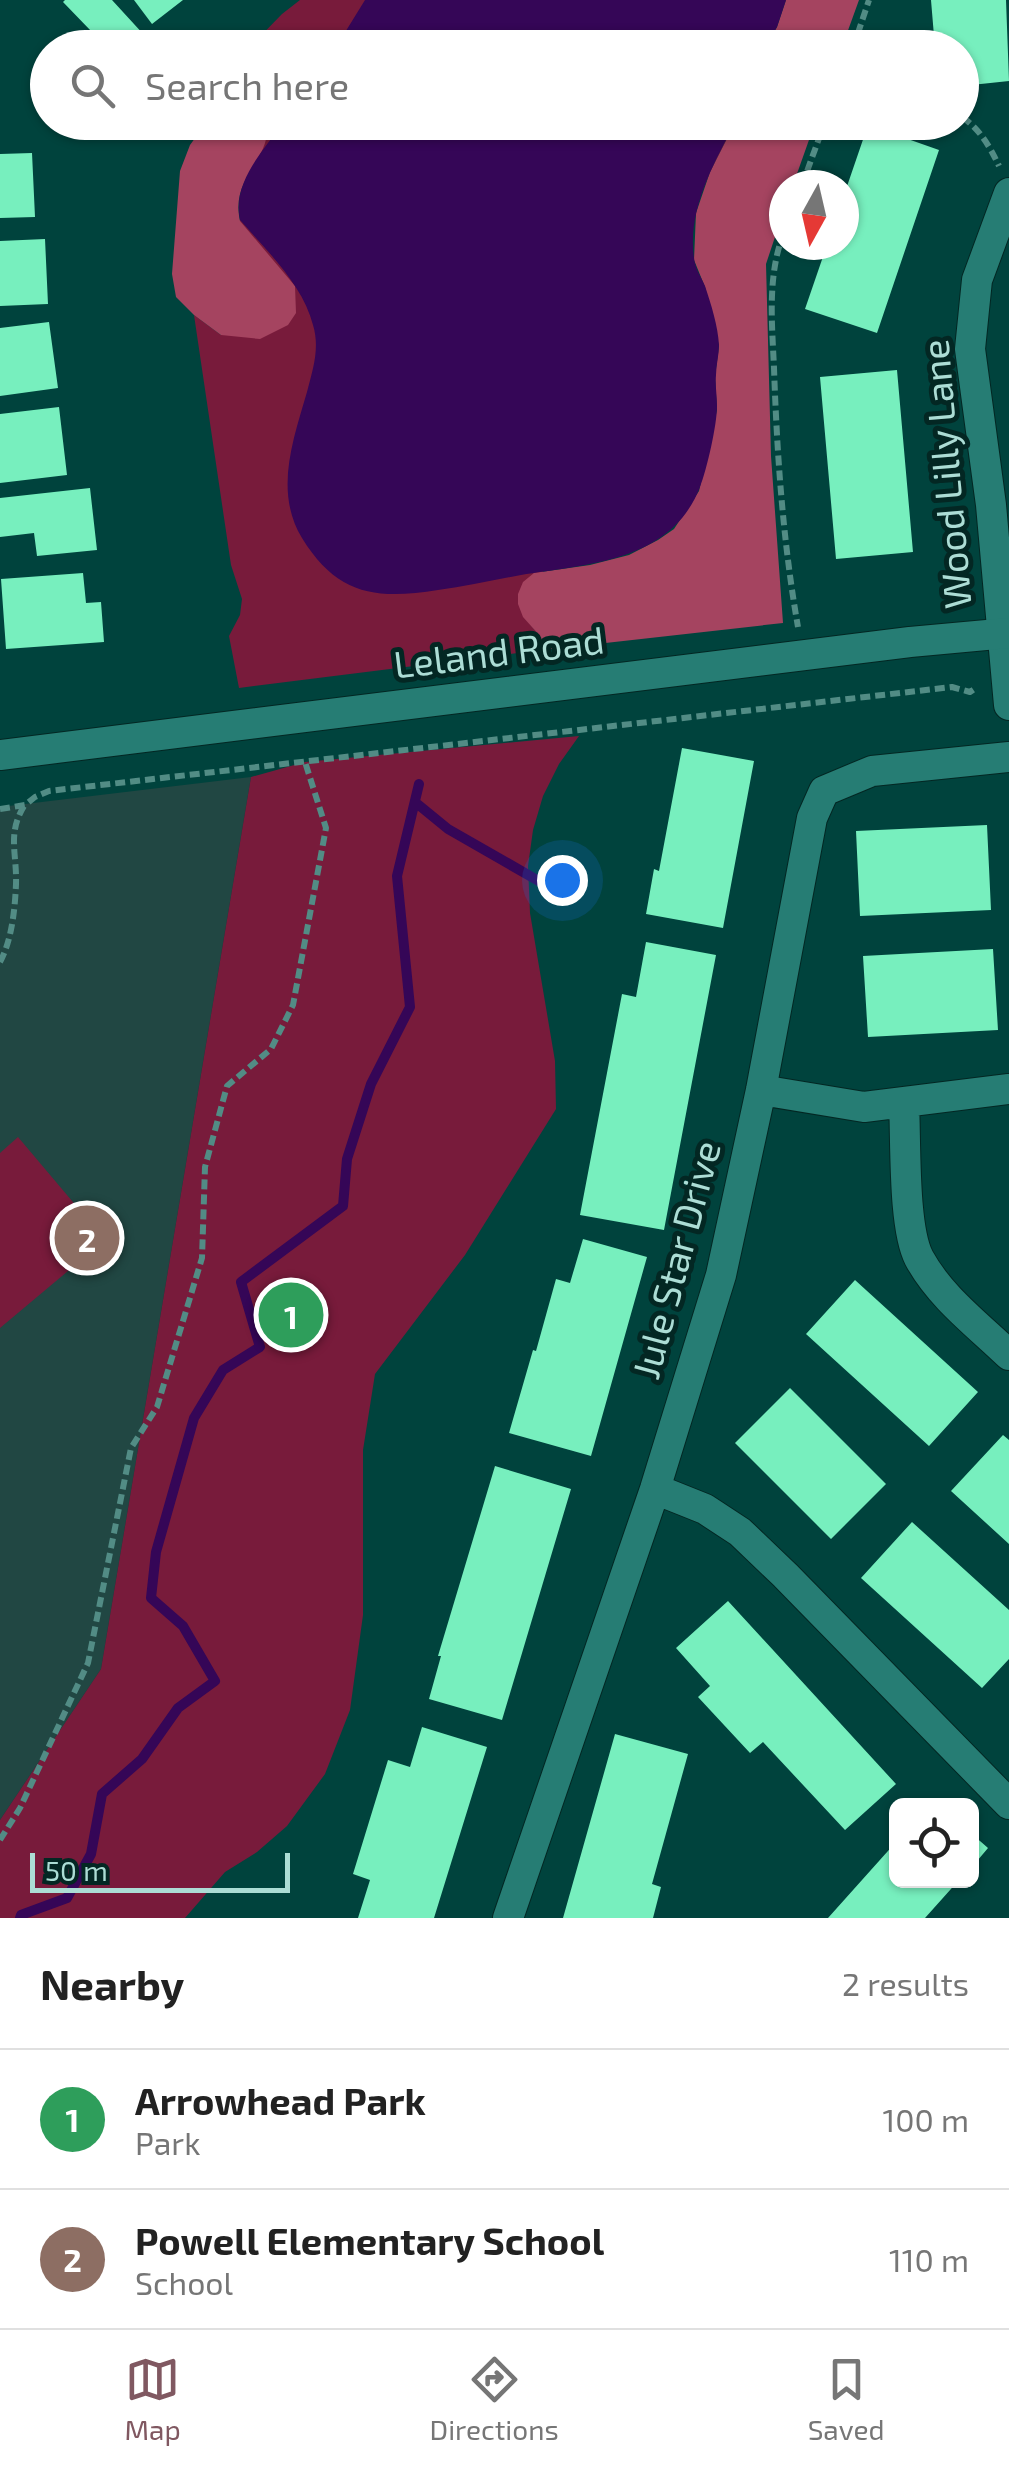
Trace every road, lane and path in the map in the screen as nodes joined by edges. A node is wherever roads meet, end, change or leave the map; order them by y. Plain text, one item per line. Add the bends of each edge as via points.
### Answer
1 (869, 0) edge
2 (859, 30) edge
3 (979, 133) edge
4 (818, 140) edge
5 (807, 170) edge
6 (1006, 183) edge
7 (776, 260) edge
8 (1000, 504) edge
9 (1005, 634) edge
10 (803, 656) junction
11 (1008, 695) edge
12 (808, 703) junction
13 (0, 755) edge
14 (1009, 757) edge
15 (305, 762) junction
16 (25, 805) junction
17 (0, 809) edge
18 (0, 962) edge
19 (1009, 1089) edge
20 (761, 1090) junction
21 (904, 1104) junction
22 (1009, 1354) edge
23 (655, 1489) junction
24 (1009, 1804) edge
25 (0, 1840) edge
26 (508, 1918) edge

1 - 2 path
3 - 6 path
4 - 5 path
6 - 8 street, Wood Lilly Lane via 977,280 970,349
7 - 10 path via 776,451
8 - 9 street, Wood Lilly Lane
9 - 10 street, Leland Road
9 - 11 street, Wood Lilly Lane
10 - 12 path
10 - 13 street, Leland Road
11 - 12 path via 952,687
12 - 15 path
14 - 20 street, Jule Star Drive via 872,771 824,791 812,818
15 - 16 path via 49,791
15 - 25 path via 326,828 294,1005 271,1049 226,1086 205,1168 202,1258 157,1407 131,1448 88,1663
16 - 17 path
16 - 18 path via 14,823 16,883
19 - 21 street
20 - 21 street via 864,1106
20 - 23 street, Jule Star Drive via 721,1276
21 - 22 street via 910,1227 918,1255 940,1289
23 - 24 street via 740,1532
23 - 26 street, Jule Star Drive

